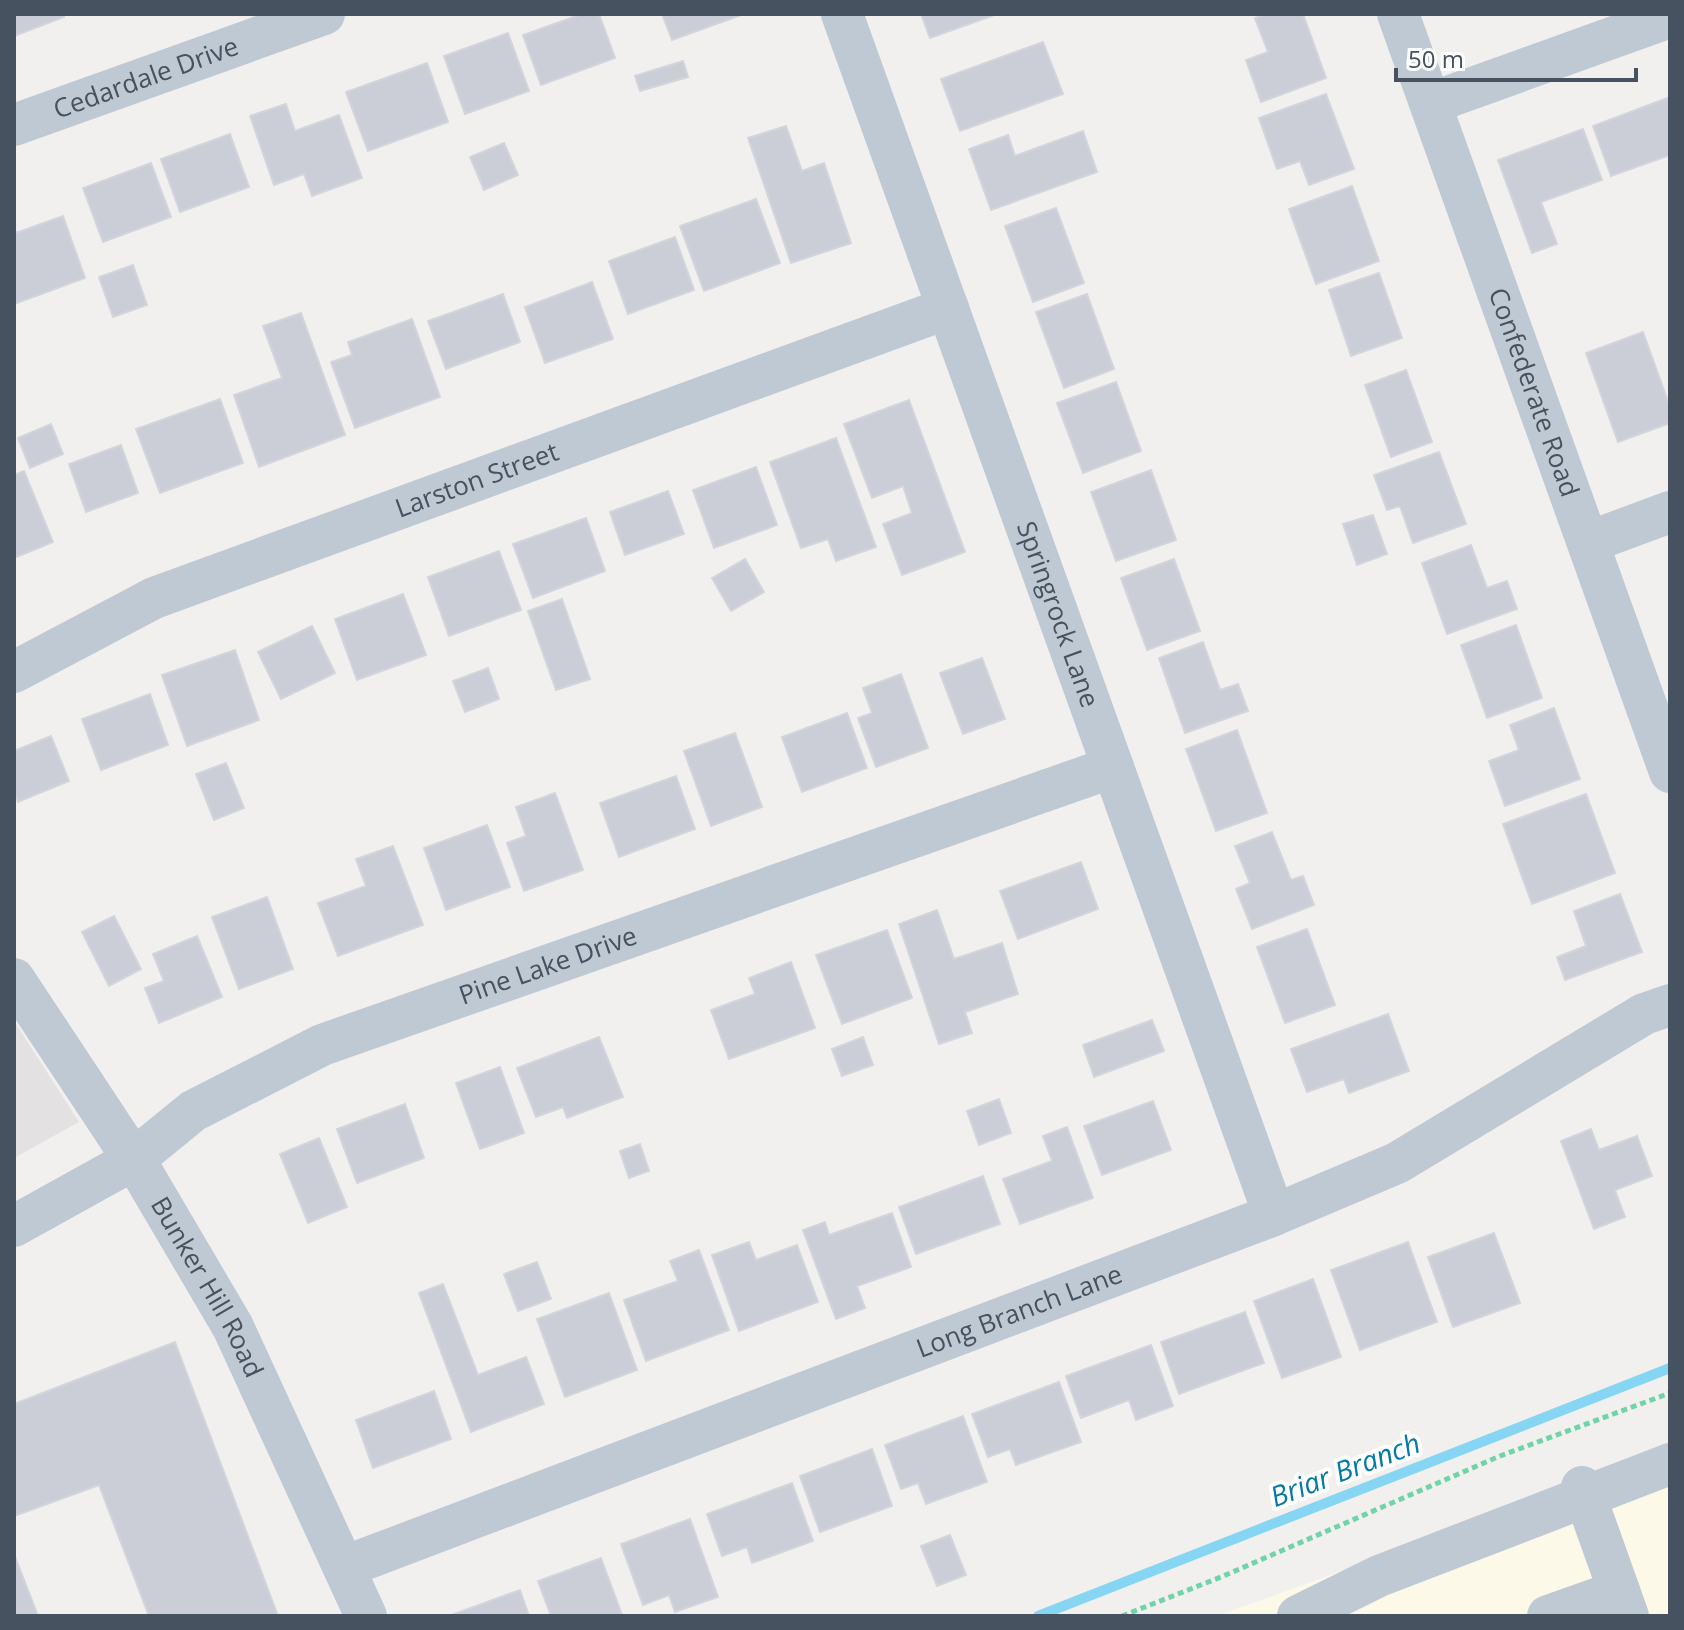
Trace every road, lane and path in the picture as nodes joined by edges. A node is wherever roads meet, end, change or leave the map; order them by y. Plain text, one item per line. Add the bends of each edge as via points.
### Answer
1 (324, 14) edge
2 (842, 14) edge
3 (1398, 14) edge
4 (1670, 17) edge
5 (1431, 103) junction
6 (14, 125) edge
7 (948, 308) junction
8 (1670, 512) edge
9 (1589, 542) junction
10 (14, 672) edge
11 (1113, 767) junction
12 (1670, 772) edge
13 (14, 979) edge
14 (1670, 1005) edge
15 (133, 1160) junction
16 (1274, 1215) junction
17 (14, 1226) edge
18 (1670, 1393) edge
19 (1670, 1464) edge
20 (1583, 1491) junction
21 (344, 1567) junction
22 (1623, 1604) edge
23 (1322, 1611) edge
24 (366, 1616) edge
25 (1122, 1616) edge
26 (1548, 1616) edge

1 - 6 street, Cedardale Drive
2 - 7 street, Springrock Lane
3 - 5 street, Confederate Road
4 - 5 street
5 - 9 street, Confederate Road
7 - 10 street, Larston Street via 154,598
7 - 11 street, Springrock Lane
8 - 9 street
9 - 12 street, Confederate Road
11 - 15 street, Pine Lake Drive via 322,1045 193,1111
11 - 16 street, Springrock Lane
13 - 15 street, Bunker Hill Road
14 - 16 street, Long Branch Lane via 1644,1014 1397,1163
15 - 17 street, Pine Lake Drive
15 - 21 street, Bunker Hill Road via 233,1327
16 - 21 street, Long Branch Lane
18 - 25 path via 1500,1456
19 - 20 street
20 - 22 street
20 - 23 street via 1379,1576
21 - 24 street, Bunker Hill Road
22 - 26 street

